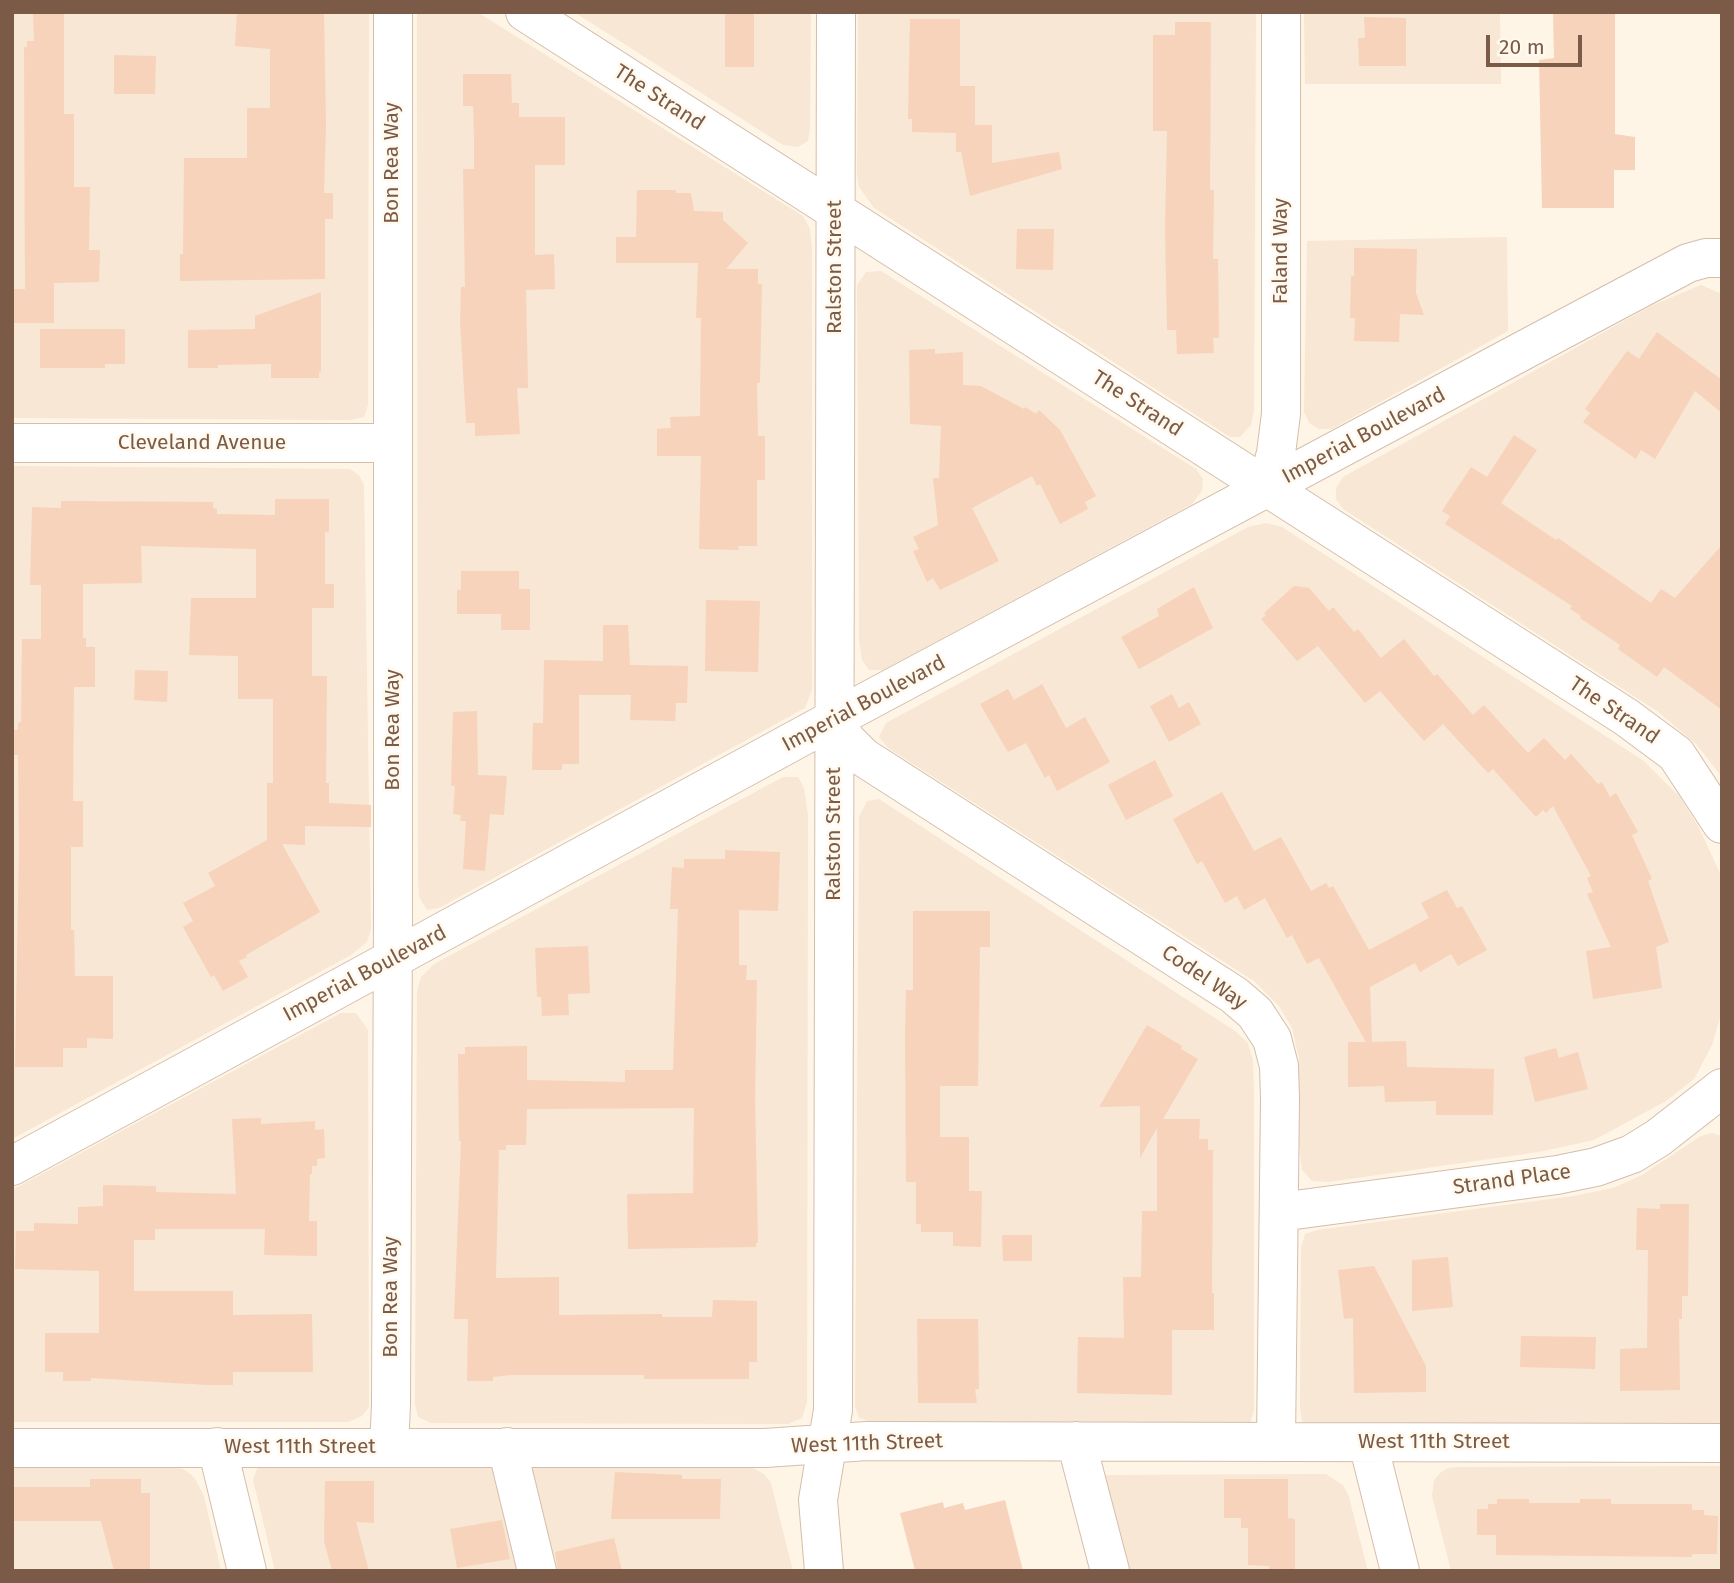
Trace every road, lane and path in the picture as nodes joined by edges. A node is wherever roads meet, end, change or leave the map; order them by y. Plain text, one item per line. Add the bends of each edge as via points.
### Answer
1 (393, 12) edge
2 (525, 12) edge
3 (836, 12) edge
4 (1282, 12) edge
5 (835, 212) junction
6 (1722, 258) edge
7 (12, 443) edge
8 (392, 443) junction
9 (1267, 488) junction
10 (835, 719) junction
11 (1722, 824) edge
12 (392, 960) junction
13 (1722, 1088) edge
14 (12, 1166) edge
15 (1280, 1212) junction
16 (1076, 1441) junction
17 (1276, 1441) junction
18 (1368, 1443) junction
19 (1722, 1443) edge
20 (828, 1444) junction
21 (217, 1447) junction
22 (389, 1447) junction
23 (507, 1447) junction
24 (12, 1448) edge
25 (247, 1571) edge
26 (537, 1571) edge
27 (824, 1571) edge
28 (1110, 1571) edge
29 (1400, 1571) edge

1 - 8 street, Bon Rea Way
2 - 5 street, The Strand
3 - 5 street, Ralston Street
4 - 9 street, Faland Way via 1281,414
5 - 9 street, The Strand
5 - 10 street, Ralston Street
6 - 9 street, Imperial Boulevard via 1688,263
7 - 8 street, Cleveland Avenue
8 - 12 street, Bon Rea Way
9 - 10 street, Imperial Boulevard
9 - 11 street, The Strand via 1626,717 1676,754
10 - 12 street, Imperial Boulevard
10 - 15 street, Codel Way via 846,740 863,757 1234,995 1255,1013 1272,1039 1279,1066
10 - 20 street, Ralston Street via 833,1410
12 - 14 street, Imperial Boulevard
12 - 22 street, Bon Rea Way
13 - 15 street, Strand Place via 1632,1154 1596,1167
15 - 17 street, Codel Way
16 - 17 street, West 11th Street
16 - 20 street, West 11th Street
16 - 28 street
17 - 18 street, West 11th Street
18 - 19 street, West 11th Street
18 - 29 street
20 - 23 street, West 11th Street
20 - 27 street, Ralston Street via 818,1500
21 - 22 street, West 11th Street
21 - 24 street, West 11th Street
21 - 25 street
22 - 23 street, West 11th Street
23 - 26 street

